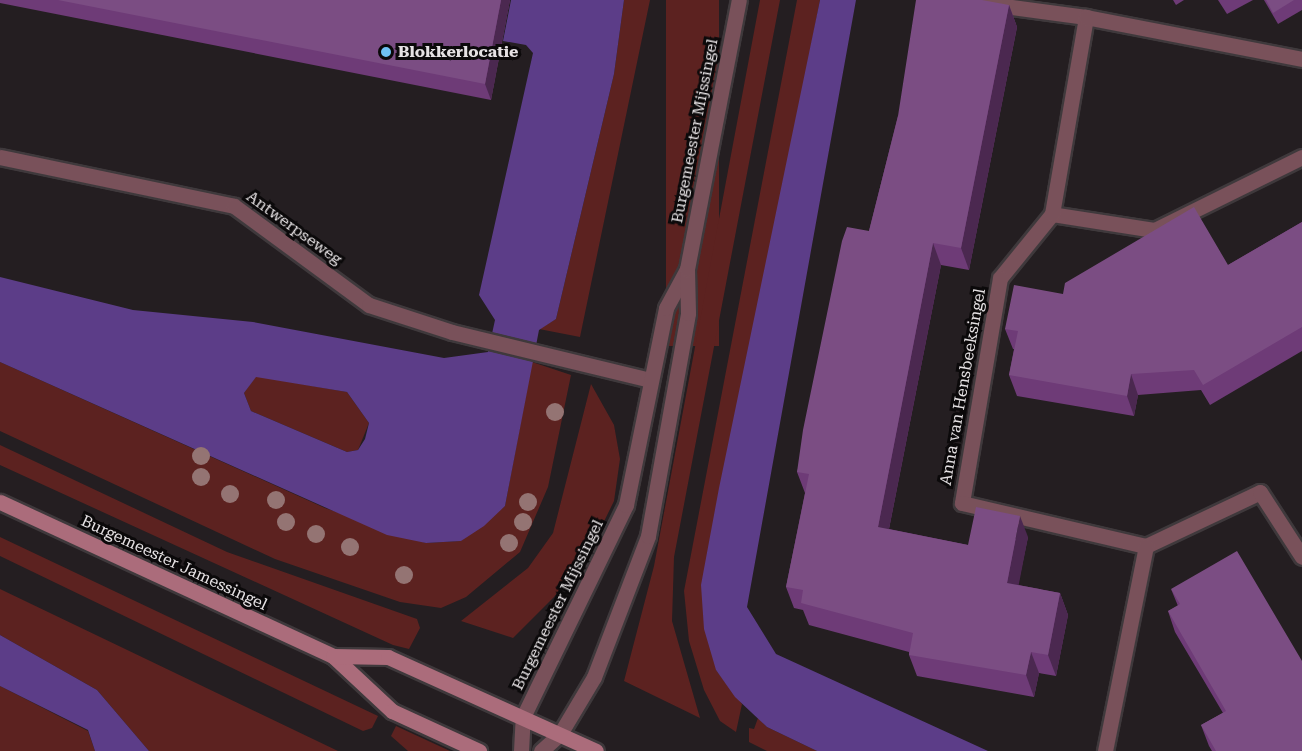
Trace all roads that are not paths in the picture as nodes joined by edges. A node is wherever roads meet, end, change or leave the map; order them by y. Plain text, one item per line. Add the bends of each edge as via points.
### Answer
1 (739, 0) edge
2 (960, 0) edge
3 (1086, 16) junction
4 (1302, 59) edge
5 (0, 157) edge
6 (1302, 157) edge
7 (1052, 214) junction
8 (687, 269) junction
9 (650, 380) junction
10 (0, 502) edge
11 (1146, 546) junction
12 (1302, 557) edge
13 (333, 656) junction
14 (523, 717) junction
15 (560, 734) junction
16 (479, 751) edge
17 (521, 751) edge
18 (541, 751) edge
19 (596, 751) edge
20 (1105, 751) edge

1 - 8 street, Burgemeester Mijssingel
2 - 3 street
3 - 4 street
3 - 7 street, Anna van Hensbeeksingel
5 - 9 street, Antwerpseweg via 234,206 369,305 452,332
6 - 7 street via 1154,230
7 - 11 street, Anna van Hensbeeksingel via 1000,278 962,504
8 - 9 street, Burgemeester Mijssingel via 666,308
8 - 15 street, Burgemeester Mijssingel via 688,313 648,536 594,677
9 - 14 street, Burgemeester Mijssingel via 626,505
10 - 13 main road, Burgemeester Jamessingel
11 - 12 street via 1260,492
11 - 20 street
13 - 14 main road, Burgemeester Jamessingel via 388,657
13 - 16 main road, Burgemeester Jamessingel via 392,711
14 - 15 main road, Burgemeester Jamessingel
14 - 17 street, Burgemeester Mijssingel
15 - 18 street, Burgemeester Mijssingel
15 - 19 main road, Burgemeester Jamessingel

